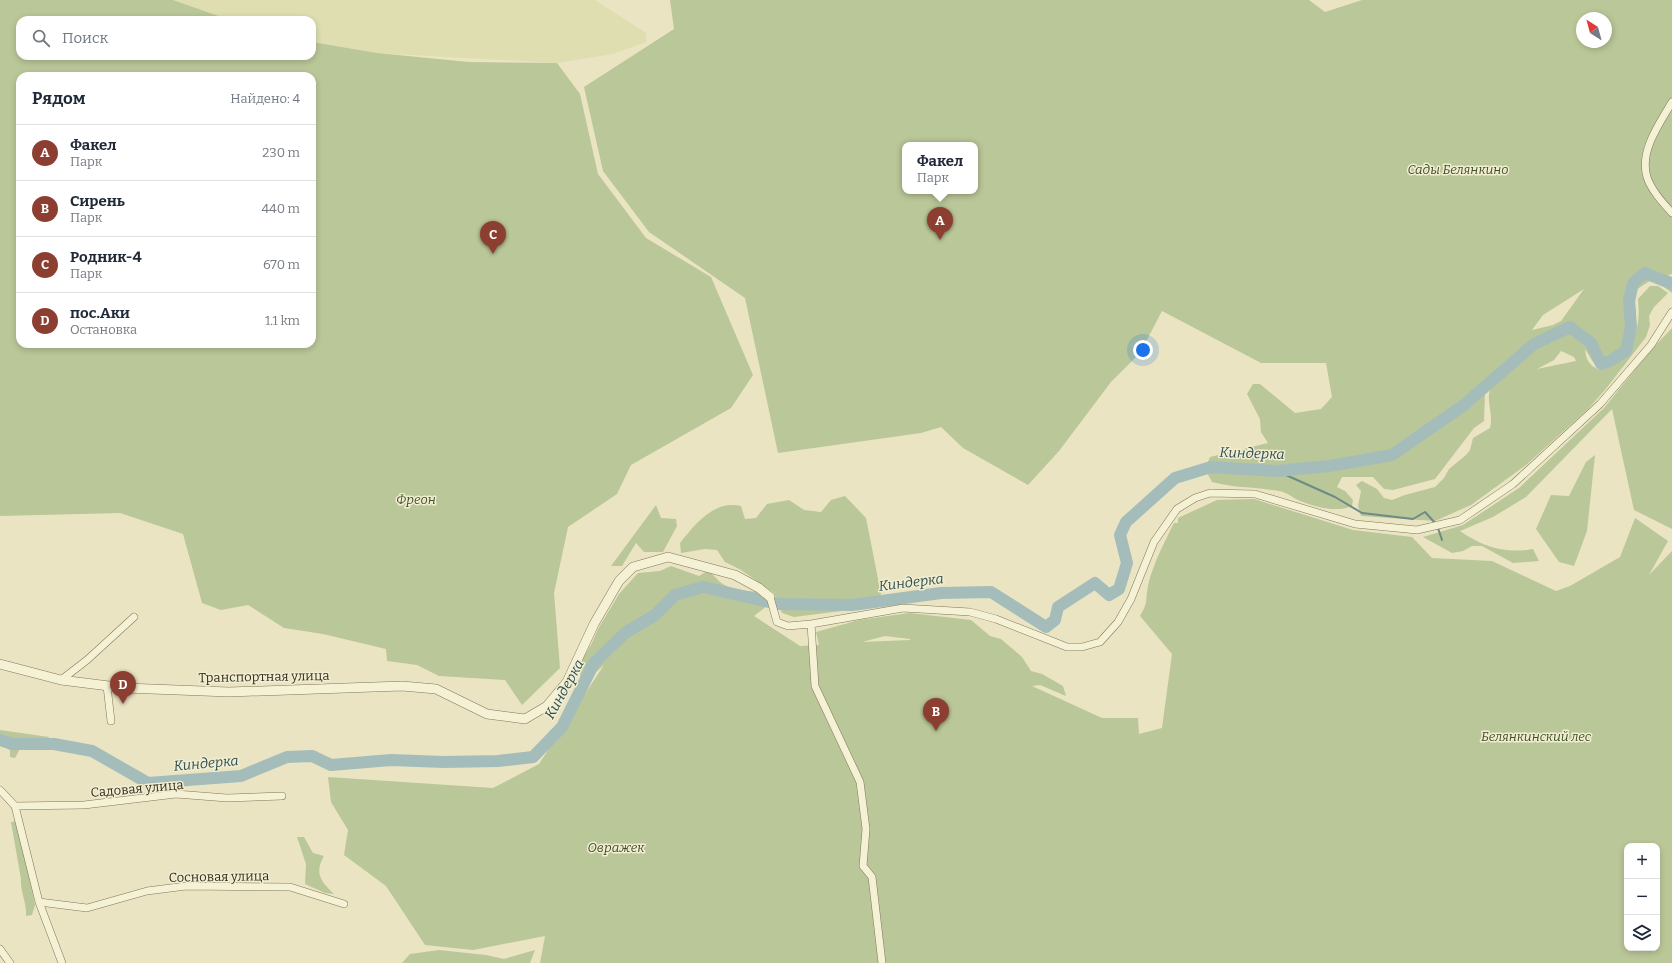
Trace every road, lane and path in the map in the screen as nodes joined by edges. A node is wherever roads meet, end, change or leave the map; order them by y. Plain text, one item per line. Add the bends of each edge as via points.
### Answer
1 (1672, 102) edge
2 (1672, 213) edge
3 (1672, 312) edge
4 (770, 597) joint
5 (134, 617) dead end
6 (811, 624) junction
7 (0, 664) edge
8 (61, 680) junction
9 (107, 686) junction
10 (110, 721) dead end
11 (0, 790) edge
12 (282, 796) dead end
13 (15, 806) junction
14 (39, 902) junction
15 (344, 904) dead end
16 (0, 949) edge
17 (10, 963) edge
18 (62, 963) edge
19 (882, 963) edge

1 - 2 street via 1654,133 1645,159 1647,178
3 - 6 street via 1651,345 1600,404 1514,484 1460,520 1417,530 1355,524 1255,494 1210,493 1195,498 1177,509 1154,542 1131,599 1118,622 1100,642 1082,647 1067,647 996,619 970,612 903,608
4 - 6 street via 777,622 788,626
4 - 9 street, Транспортная улица via 735,575 668,557 633,567 619,581 594,624 568,682 547,706 525,719 487,714 436,688 402,686 229,692
5 - 8 street
6 - 19 street via 815,686 860,782 866,829 863,866 872,877
7 - 8 street, Транспортная улица
8 - 9 street, Транспортная улица
9 - 10 street
11 - 13 street
12 - 13 street, Садовая улица via 227,798 176,794 84,804
13 - 14 street
14 - 15 street, Сосновая улица via 87,908 147,891 186,886 290,887
14 - 18 street
16 - 17 street

